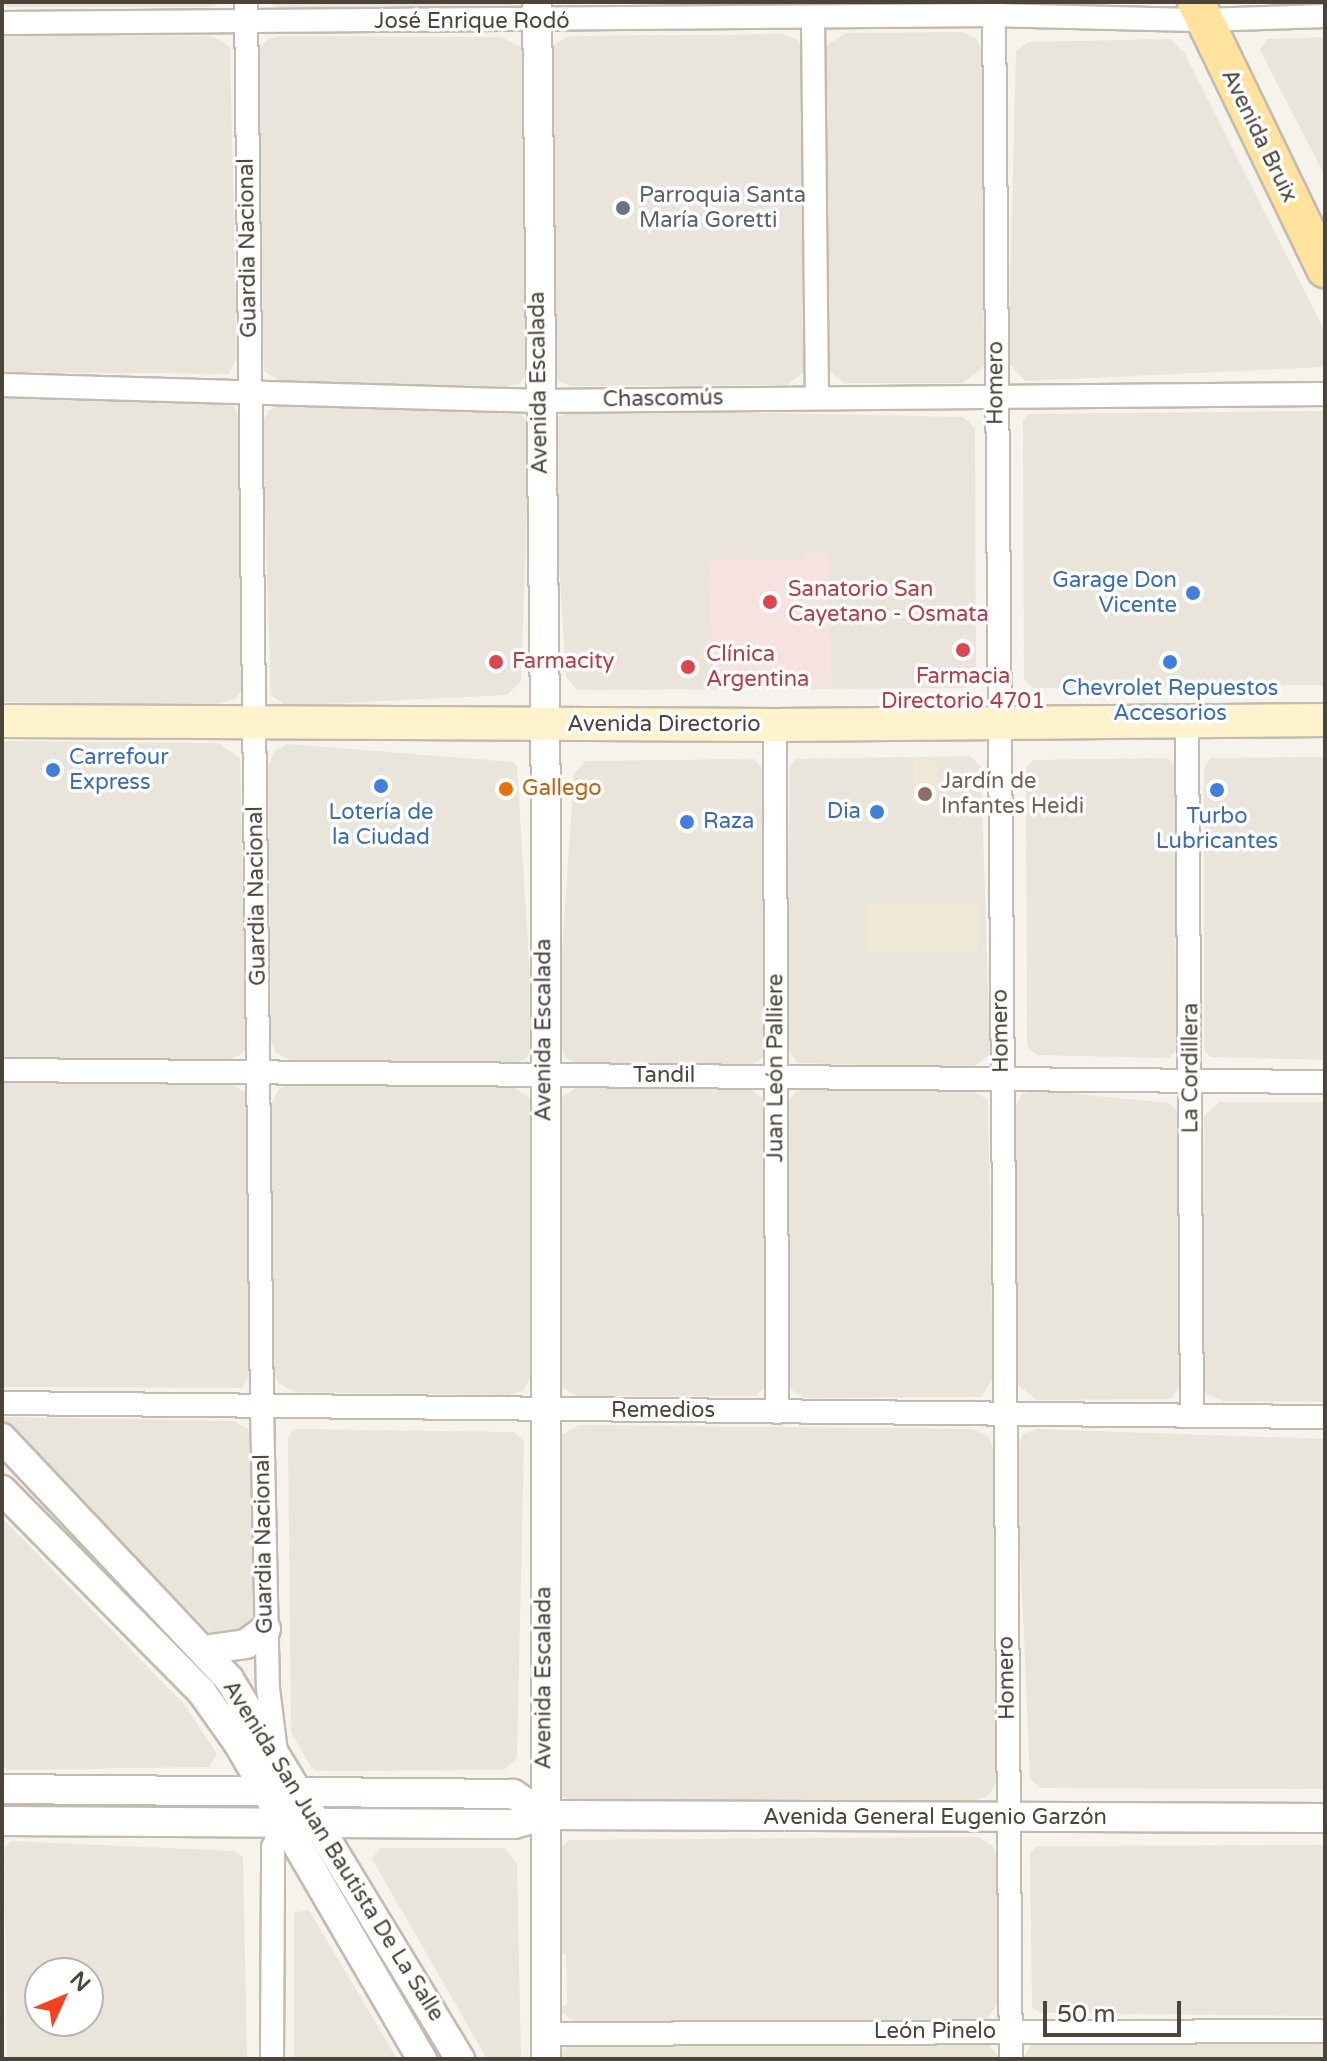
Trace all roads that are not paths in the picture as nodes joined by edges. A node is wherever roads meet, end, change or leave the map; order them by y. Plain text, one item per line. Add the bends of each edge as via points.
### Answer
1 (994, 9) edge
2 (1200, 11) edge
3 (246, 12) edge
4 (537, 12) edge
5 (1325, 16) edge
6 (813, 19) junction
7 (2, 23) edge
8 (1310, 216) edge
9 (1325, 269) edge
10 (2, 385) edge
11 (250, 390) junction
12 (1325, 394) edge
13 (817, 395) junction
14 (996, 399) junction
15 (539, 401) junction
16 (1325, 720) edge
17 (2, 721) edge
18 (1187, 723) junction
19 (255, 724) junction
20 (544, 724) junction
21 (997, 724) junction
22 (775, 725) junction
23 (2, 1070) edge
24 (259, 1073) junction
25 (544, 1076) junction
26 (776, 1076) junction
27 (1002, 1080) junction
28 (1192, 1080) junction
29 (1325, 1082) edge
30 (2, 1403) edge
31 (262, 1406) junction
32 (543, 1411) junction
33 (777, 1412) junction
34 (1004, 1414) junction
35 (1192, 1414) junction
36 (1325, 1417) edge
37 (2, 1438) edge
38 (2, 1490) edge
39 (266, 1629) junction
40 (203, 1650) junction
41 (276, 1753) junction
42 (265, 1788) junction
43 (2, 1789) edge
44 (299, 1791) junction
45 (545, 1815) junction
46 (1008, 1818) junction
47 (1325, 1818) edge
48 (2, 1821) edge
49 (285, 1822) junction
50 (319, 1824) junction
51 (1010, 2031) junction
52 (1325, 2031) edge
53 (545, 2046) edge
54 (272, 2059) edge
55 (422, 2059) edge
56 (460, 2059) edge
57 (1011, 2059) edge

1 - 2 street, José Enrique Rodó
1 - 6 street, José Enrique Rodó
1 - 14 street, Homero
2 - 5 street, José Enrique Rodó
2 - 8 main road, Avenida Bruix
3 - 4 street, José Enrique Rodó
3 - 7 street, José Enrique Rodó
3 - 11 street, Guardia Nacional
4 - 6 street, José Enrique Rodó
4 - 15 street, Avenida Escalada
6 - 13 street
8 - 9 main road, Avenida Bruix
10 - 11 street, Chascomús
11 - 15 street, Chascomús
11 - 19 street, Guardia Nacional
12 - 14 street, Chascomús
13 - 14 street, Chascomús
13 - 15 street, Chascomús
14 - 21 street, Homero
15 - 20 street, Avenida Escalada
16 - 18 main road, Avenida Directorio
17 - 19 main road, Avenida Directorio
18 - 21 main road, Avenida Directorio
18 - 28 street, La Cordillera
19 - 20 main road, Avenida Directorio
19 - 24 street, Guardia Nacional
20 - 22 main road, Avenida Directorio
20 - 25 street, Avenida Escalada
21 - 22 main road, Avenida Directorio
21 - 27 street, Homero
22 - 26 street, Juan León Palliere
23 - 24 street, Tandil
24 - 25 street, Tandil
24 - 31 street, Guardia Nacional
25 - 26 street, Tandil
25 - 32 street, Avenida Escalada
26 - 27 street, Tandil
26 - 33 street, Juan León Palliere
27 - 28 street, Tandil
27 - 34 street, Homero
28 - 29 street, Tandil
28 - 35 street, La Cordillera
30 - 31 street, Remedios
31 - 32 street, Remedios
31 - 39 street, Guardia Nacional
32 - 33 street, Remedios
32 - 45 street, Avenida Escalada
33 - 34 street, Remedios
34 - 35 street, Remedios
34 - 46 street, Homero
35 - 36 street, Remedios
37 - 40 street, Avenida San Juan Bautista De La Salle
38 - 42 street, Avenida San Juan Bautista De La Salle via 201,1691
39 - 40 street via 246,1644
39 - 41 street, Guardia Nacional
40 - 41 street, Avenida San Juan Bautista De La Salle via 229,1679
41 - 42 street, Guardia Nacional
41 - 44 street, Avenida San Juan Bautista De La Salle
42 - 43 street
42 - 44 street
42 - 49 street, Avenida San Juan Bautista De La Salle
44 - 45 street via 513,1794
44 - 50 street, Avenida San Juan Bautista De La Salle
45 - 46 street, Avenida General Eugenio Garzón
45 - 50 street, Avenida General Eugenio Garzón via 514,1824
45 - 53 street, Avenida Escalada
46 - 47 street, Avenida General Eugenio Garzón
46 - 51 street, Homero
48 - 49 street, Avenida General Eugenio Garzón
49 - 50 street, Avenida General Eugenio Garzón
49 - 54 street via 273,1847
49 - 55 street, Avenida San Juan Bautista De La Salle
50 - 56 street, Avenida San Juan Bautista De La Salle
51 - 52 street, León Pinelo
51 - 53 street, León Pinelo
51 - 57 street, Homero

